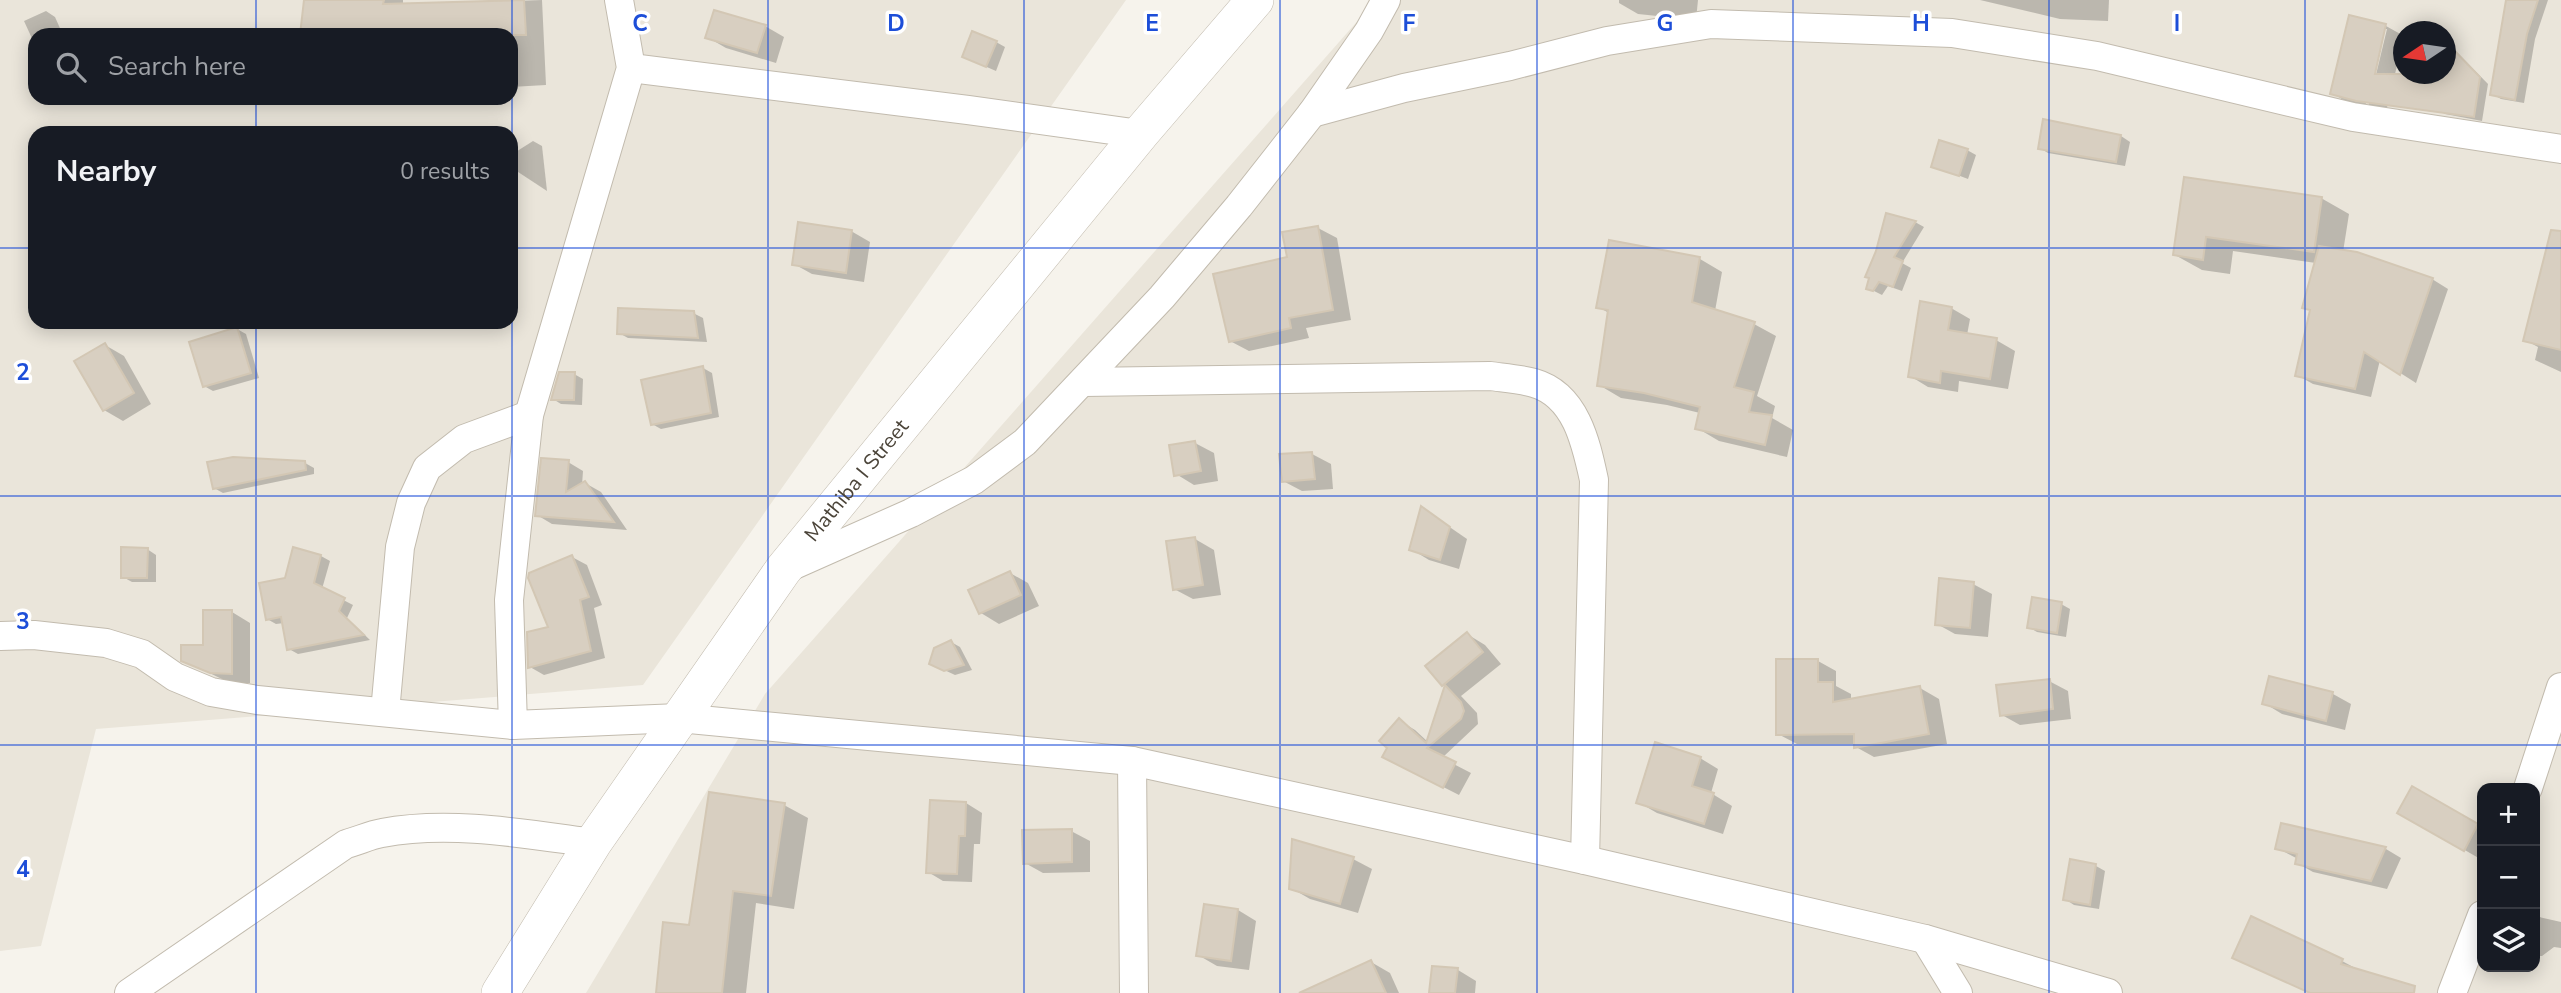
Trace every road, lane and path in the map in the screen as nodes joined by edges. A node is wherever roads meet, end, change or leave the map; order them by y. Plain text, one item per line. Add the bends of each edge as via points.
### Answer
1 (620, 0) edge
2 (1255, 0) edge
3 (1386, 0) edge
4 (631, 68) junction
5 (1312, 113) junction
6 (1140, 134) junction
7 (2561, 149) edge
8 (1084, 382) junction
9 (529, 415) junction
10 (783, 570) junction
11 (0, 636) edge
12 (2561, 687) edge
13 (385, 712) junction
14 (679, 718) junction
15 (513, 725) junction
16 (1132, 761) junction
17 (2530, 783) edge
18 (593, 843) junction
19 (1585, 860) junction
20 (2477, 928) edge
21 (1925, 939) junction
22 (129, 993) edge
23 (500, 993) edge
24 (1134, 993) edge
25 (1958, 993) edge
26 (2108, 993) edge
27 (2452, 993) edge

1 - 4 street
2 - 6 street, Mathiba I Street
3 - 5 street
4 - 6 street
4 - 9 street
5 - 7 street via 1607,41 1711,24 1821,27 1952,33 2097,56 2353,117
5 - 8 street via 1171,287
6 - 10 street, Mathiba I Street
8 - 10 street via 1025,442 974,480
8 - 19 street via 1490,376 1536,383 1556,394 1572,411 1587,444 1594,480
9 - 13 street via 464,439 427,468 411,503 400,547
9 - 15 street via 509,600
10 - 14 street, Mathiba I Street
11 - 13 street via 106,643 142,654 175,677 211,692
12 - 17 street
13 - 15 street
14 - 15 street
14 - 16 street
14 - 18 street, Mathiba I Street
16 - 19 street
16 - 24 street
18 - 22 street via 495,831 419,829 381,833 346,844
18 - 23 street, Mathiba I Street
19 - 21 street
20 - 27 street
21 - 25 street
21 - 26 street

